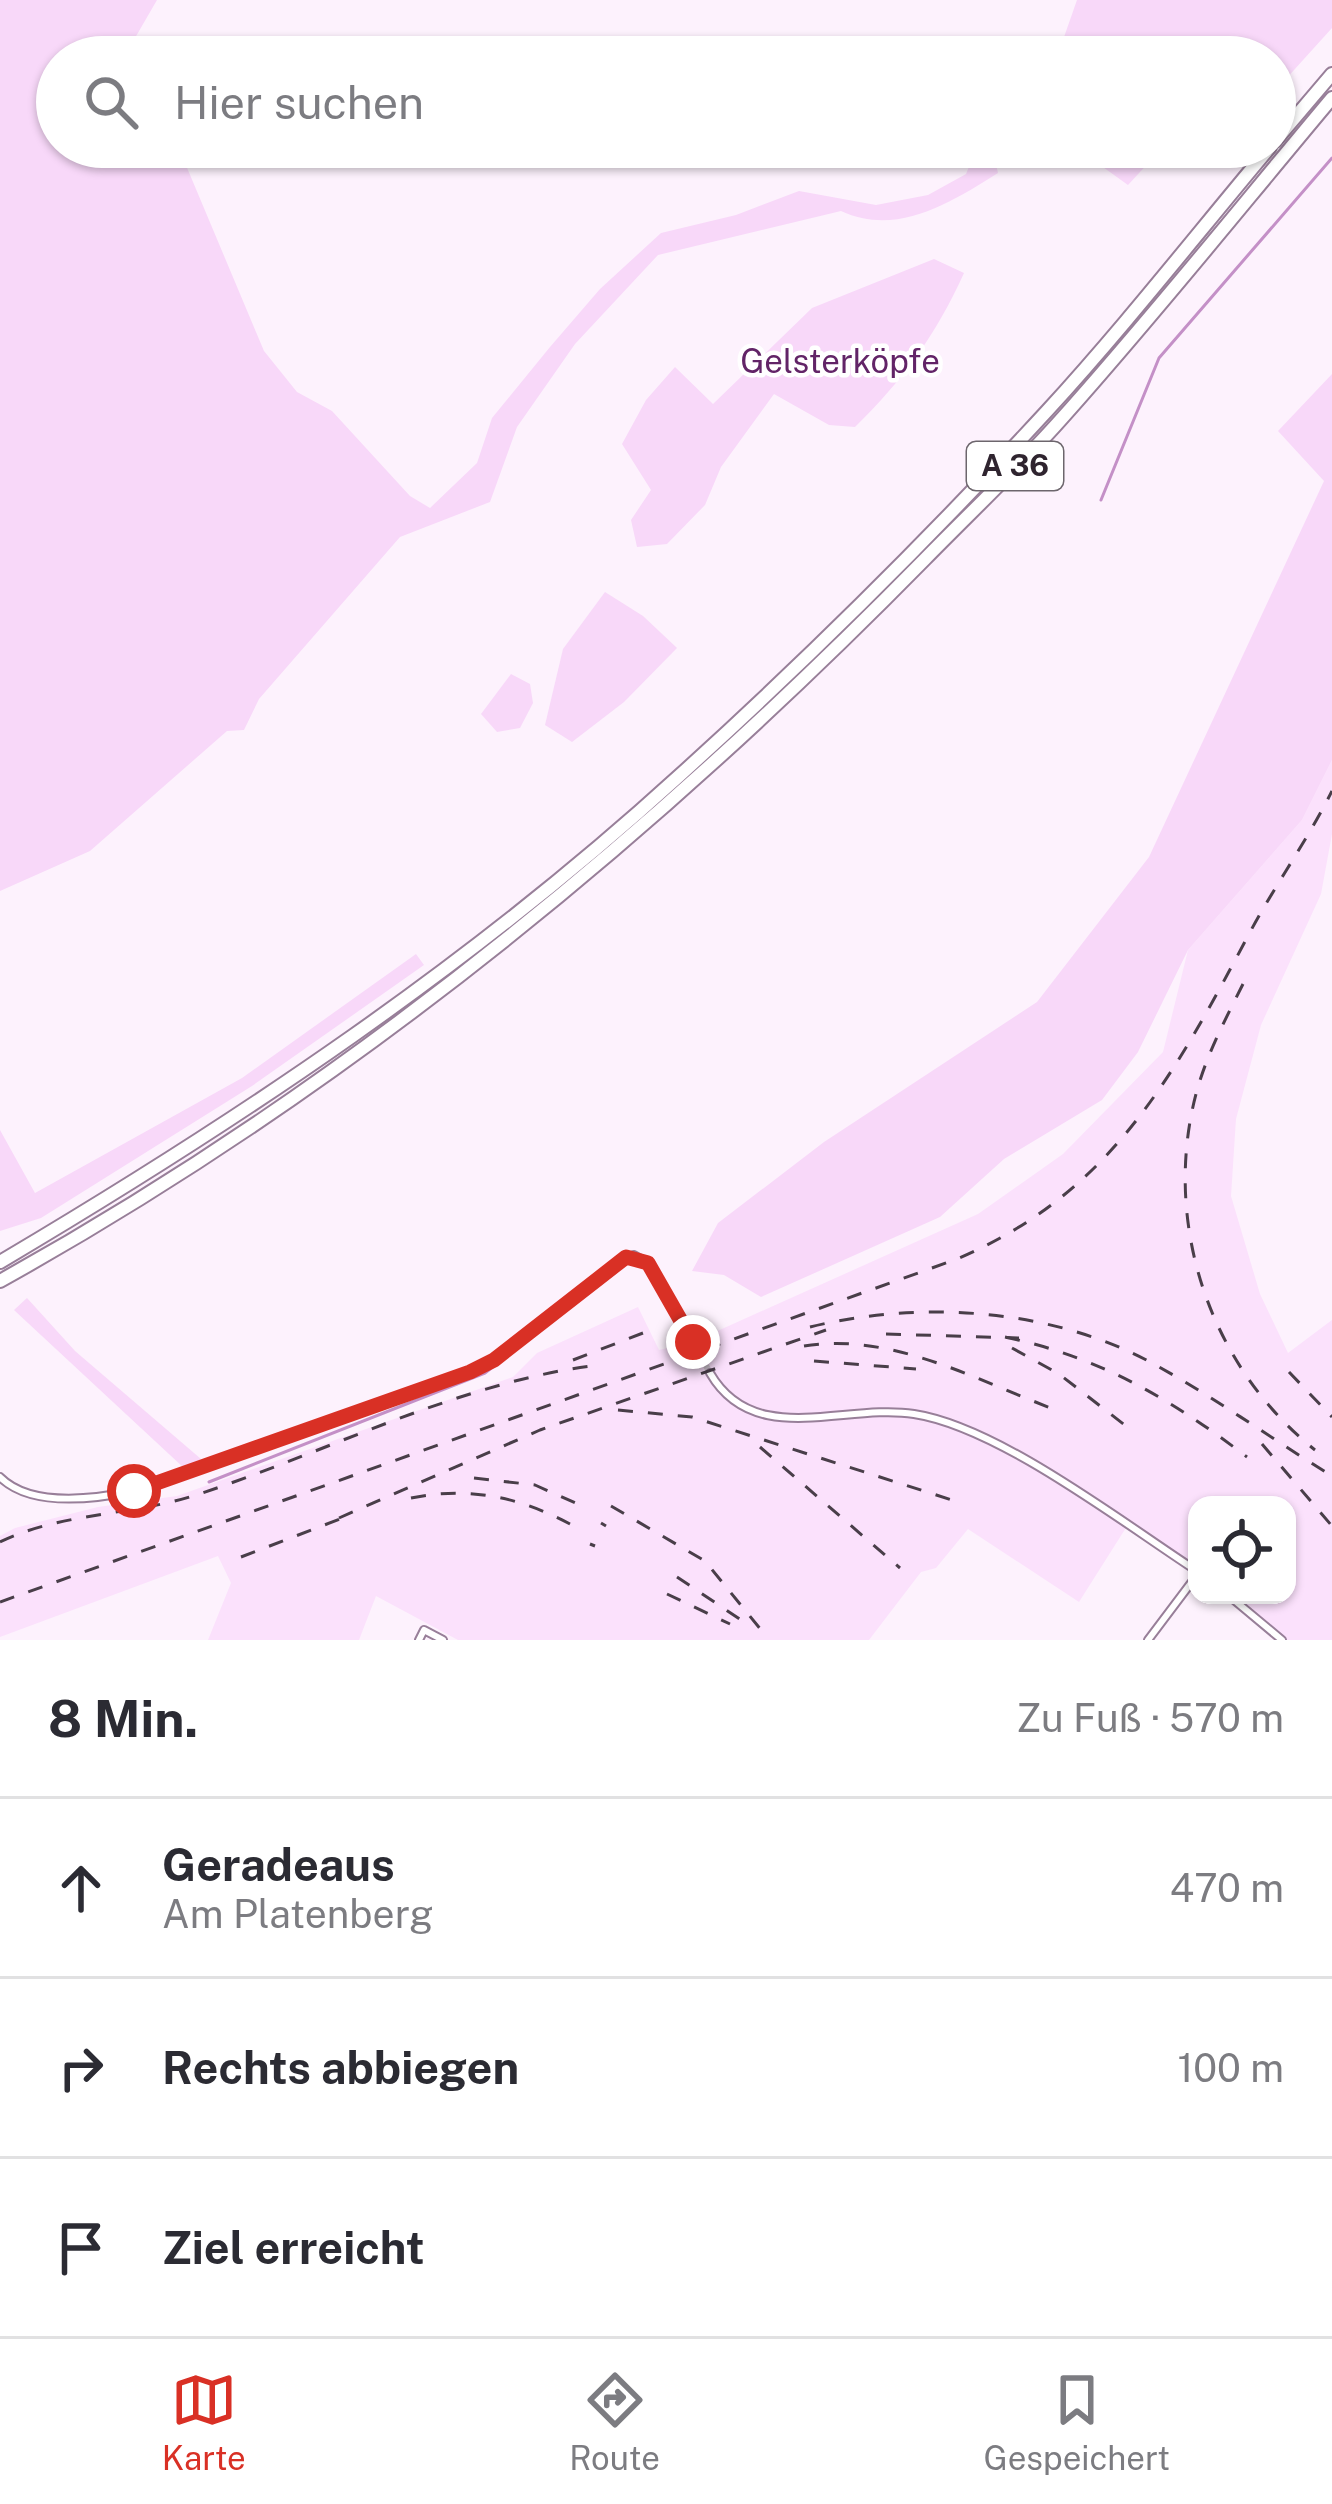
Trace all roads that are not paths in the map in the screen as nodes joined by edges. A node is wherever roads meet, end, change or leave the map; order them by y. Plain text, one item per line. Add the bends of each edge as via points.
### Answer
1 (1332, 74) edge
2 (1332, 98) edge
3 (1296, 117) edge
4 (1296, 141) edge
5 (1253, 168) edge
6 (1273, 168) edge
7 (0, 1262) edge
8 (0, 1281) edge
9 (693, 1342) tunnel mouth
10 (710, 1373) tunnel mouth
11 (0, 1477) edge
12 (1188, 1567) edge
13 (1188, 1585) edge
14 (1239, 1604) edge
15 (418, 1640) edge
16 (443, 1640) edge
17 (1148, 1640) edge
18 (1282, 1640) edge

1 - 3 highway, A 36
2 - 4 highway, A 36
5 - 7 highway, A 36 via 1049,408 837,629 676,779 350,1039
6 - 8 highway, A 36 via 1063,418 822,664 664,808 484,955 220,1149
9 - 11 street via 642,1258 618,1261 470,1372 134,1491 37,1495
10 - 12 street via 729,1400 764,1417 910,1413 939,1420 1014,1456
13 - 17 street
14 - 18 street
15 - 16 street via 424,1630

